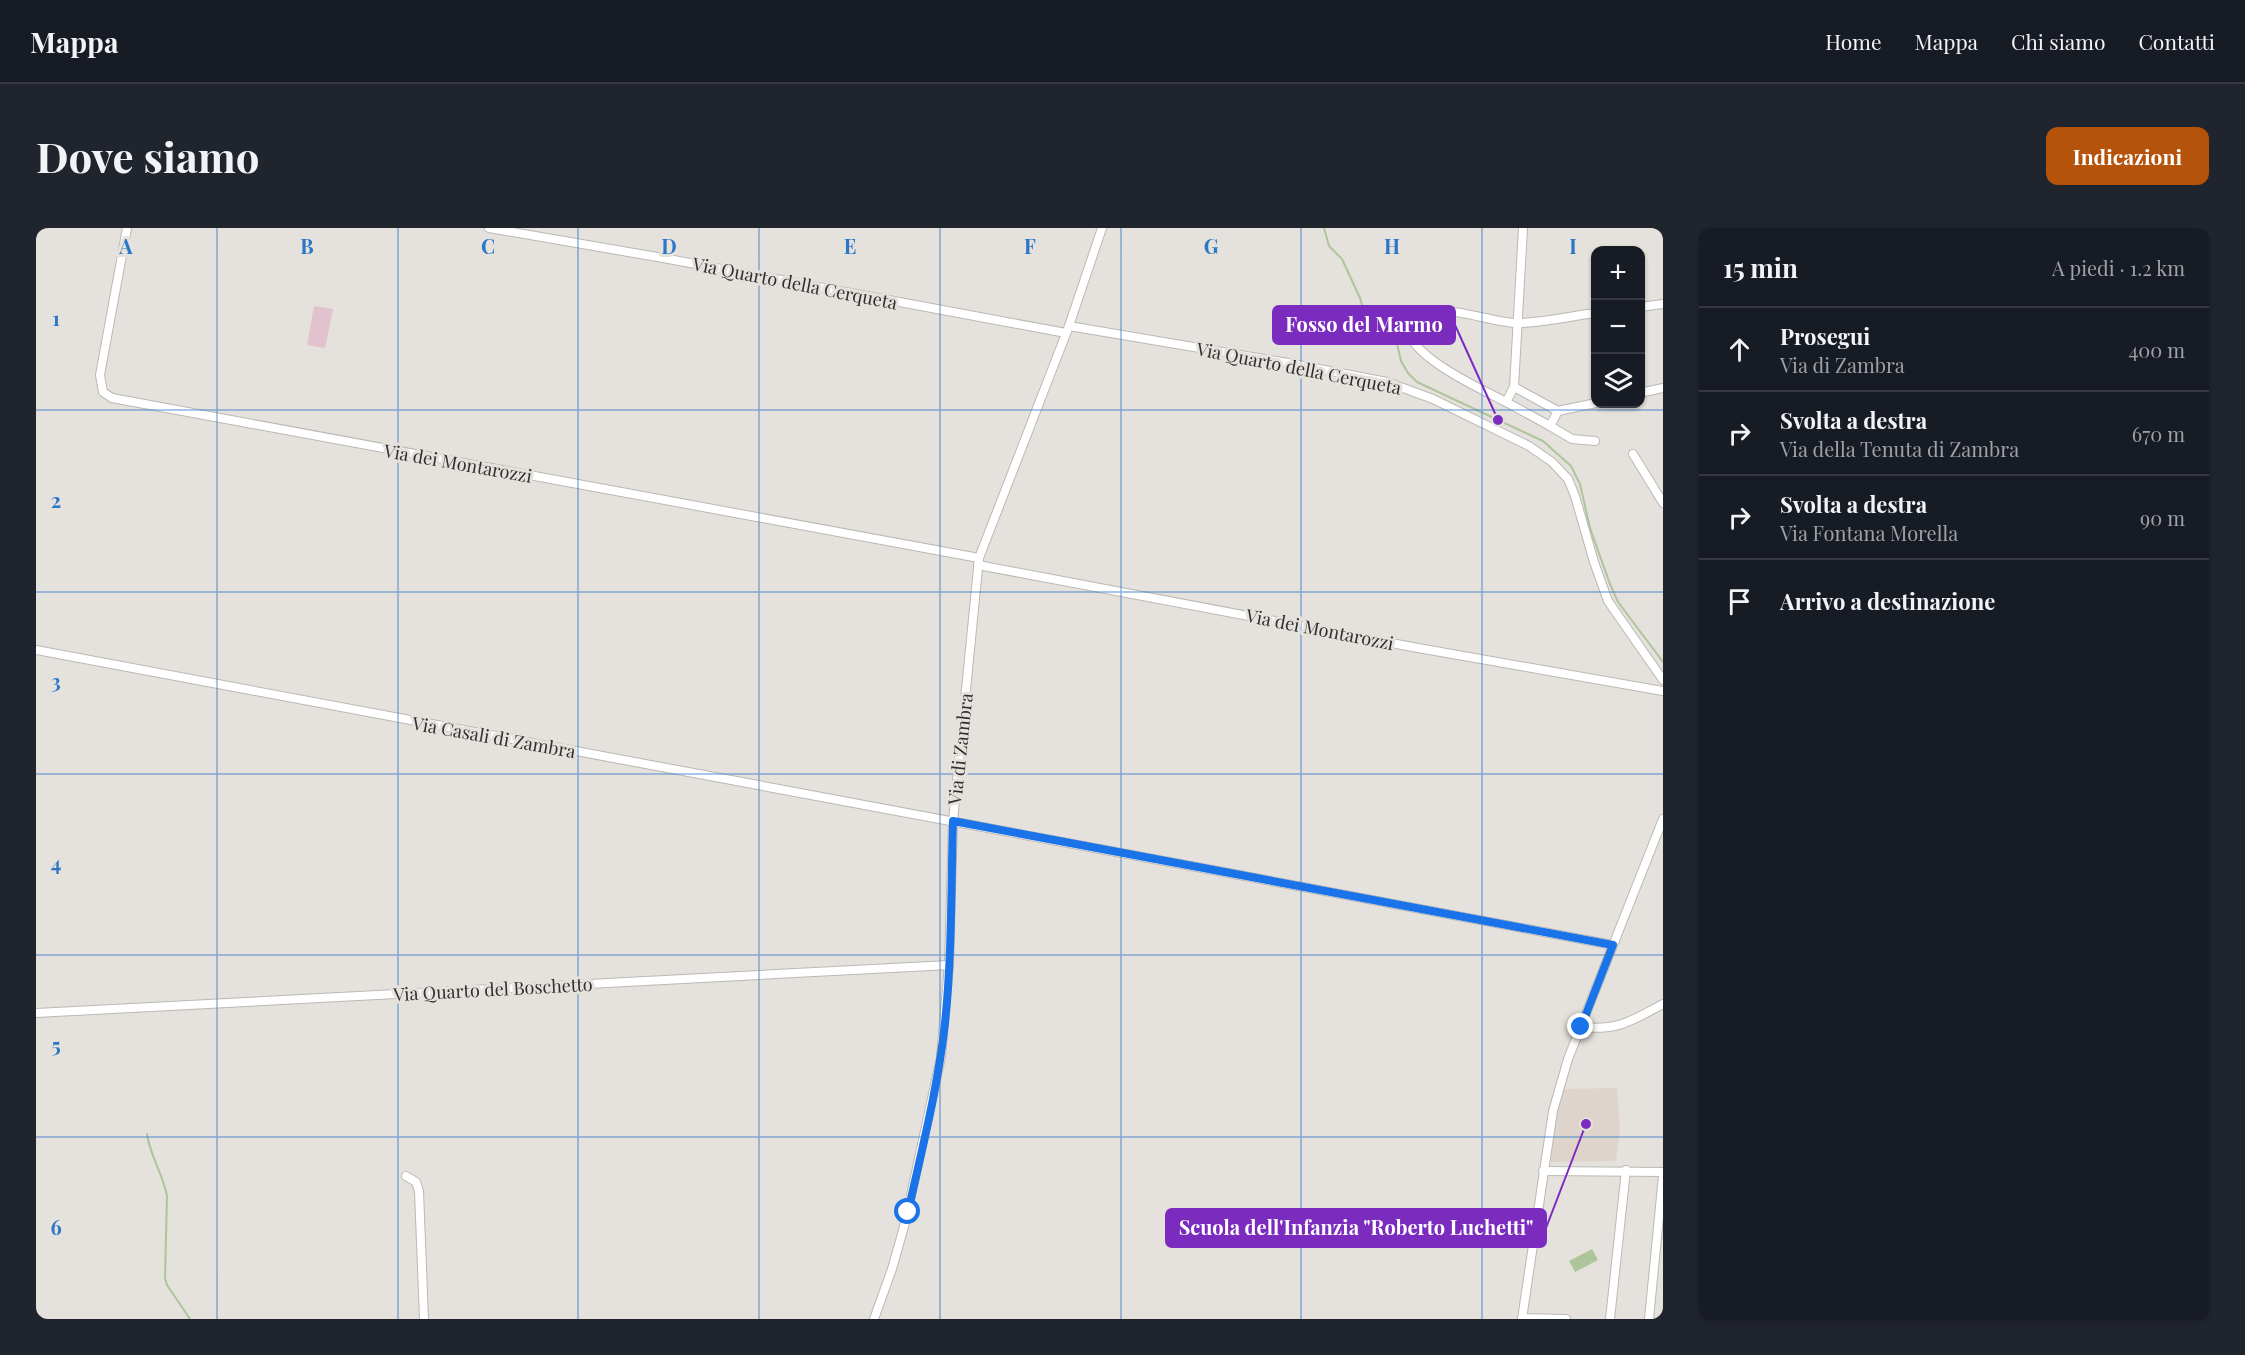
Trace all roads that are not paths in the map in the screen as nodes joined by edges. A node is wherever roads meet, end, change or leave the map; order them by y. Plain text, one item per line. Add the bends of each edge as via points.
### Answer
1 (127, 228) edge
2 (489, 228) edge
3 (1102, 228) edge
4 (1523, 228) edge
5 (1663, 304) edge
6 (1645, 306) edge
7 (1591, 314) edge
8 (1517, 323) junction
9 (1067, 330) junction
10 (1514, 387) junction
11 (1663, 388) edge
12 (1645, 392) edge
13 (1506, 402) junction
14 (1591, 404) edge
15 (1558, 411) junction
16 (1550, 426) junction
17 (1595, 441) dead end
18 (1633, 454) dead end
19 (1663, 503) edge
20 (978, 561) junction
21 (36, 650) edge
22 (1663, 680) edge
23 (1663, 691) edge
24 (1663, 819) edge
25 (953, 821) junction
26 (1613, 945) junction
27 (950, 965) junction
28 (1663, 1004) edge
29 (36, 1013) edge
30 (1581, 1027) junction
31 (1626, 1170) junction
32 (1543, 1171) junction
33 (1663, 1172) edge
34 (406, 1176) dead end
35 (1663, 1176) edge
36 (1522, 1318) edge
37 (424, 1319) edge
38 (874, 1319) edge
39 (1566, 1319) edge
40 (1610, 1319) edge
41 (1649, 1319) edge

1 - 20 street, Via dei Montarozzi via 100,375 103,392 112,398
2 - 9 street, Via Quarto della Cerqueta
3 - 9 street, Via di Zambra
4 - 8 street
5 - 6 street
7 - 8 street
8 - 10 street
8 - 13 street via 1431,310 1412,314 1407,322 1414,343 1432,361
9 - 20 street, Via di Zambra
9 - 22 street, Via Quarto della Cerqueta via 1387,382 1529,446 1568,479 1608,600
10 - 13 street
10 - 15 street
11 - 12 street
13 - 16 street
14 - 15 street
15 - 16 street
16 - 17 street via 1572,439
18 - 19 street
20 - 23 street, Via dei Montarozzi via 1418,648
20 - 25 street, Via di Zambra
21 - 25 street, Via Casali di Zambra
24 - 26 street
25 - 26 street, Via Casali di Zambra
25 - 27 street, Via di Zambra
26 - 30 street
27 - 29 street, Via Quarto del Boschetto
27 - 38 street, Via di Zambra via 935,1091 900,1242
28 - 30 street via 1617,1027
30 - 32 street via 1555,1100
31 - 32 street
31 - 33 street
31 - 40 street
32 - 36 street
34 - 37 street via 416,1182 419,1191
35 - 41 street
36 - 39 street

